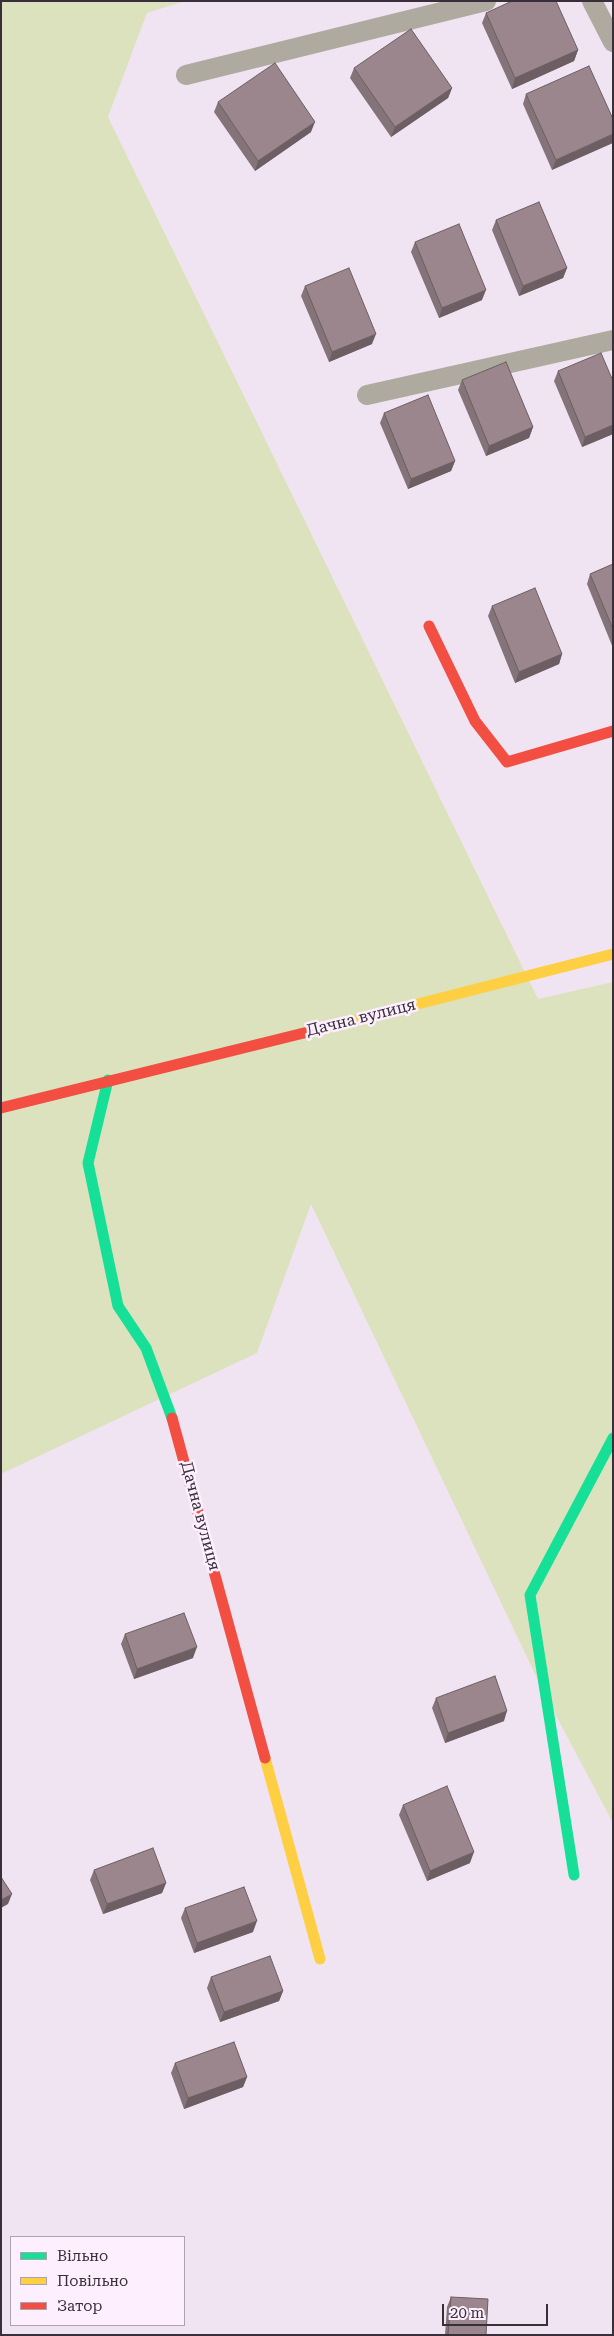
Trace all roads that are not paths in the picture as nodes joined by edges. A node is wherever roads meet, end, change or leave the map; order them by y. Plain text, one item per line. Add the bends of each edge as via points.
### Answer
1 (486, 1) edge
2 (592, 1) edge
3 (613, 42) edge
4 (186, 75) dead end
5 (613, 340) edge
6 (367, 395) dead end
7 (429, 626) dead end
8 (613, 731) edge
9 (613, 954) edge
10 (108, 1080) junction
11 (1, 1108) edge
12 (613, 1438) edge
13 (574, 1875) dead end
14 (320, 1959) dead end

1 - 4 lane
2 - 3 lane
5 - 6 lane
7 - 8 street via 476,721 507,762
9 - 10 street, Дачна вулиця
10 - 11 street, Дачна вулиця
10 - 14 street, Дачна вулиця via 88,1162 118,1306 146,1348 177,1432
12 - 13 street via 530,1595

